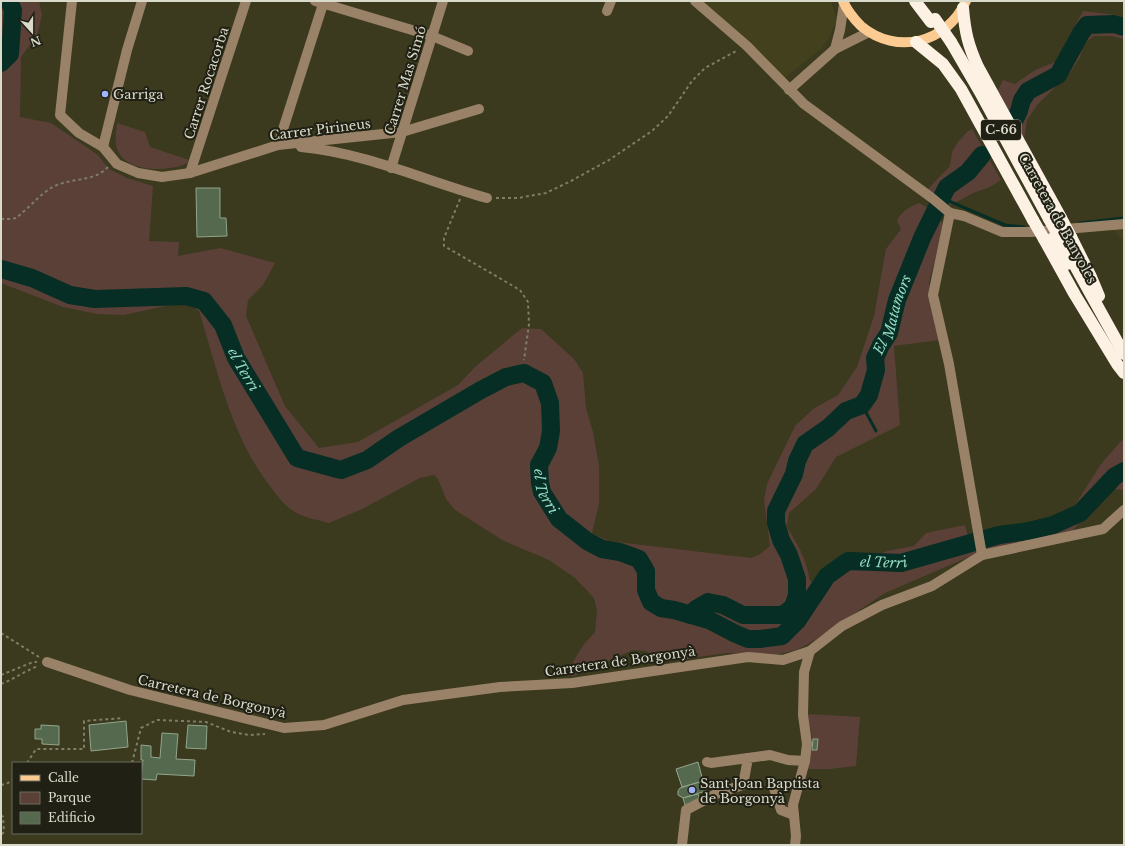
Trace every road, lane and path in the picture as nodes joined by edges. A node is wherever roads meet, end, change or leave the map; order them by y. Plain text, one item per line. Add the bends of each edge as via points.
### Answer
1 (72, 1) edge
2 (142, 1) edge
3 (246, 1) edge
4 (443, 1) edge
5 (611, 1) edge
6 (695, 1) edge
7 (915, 1) edge
8 (922, 1) edge
9 (321, 2) edge
10 (844, 3) edge
11 (965, 4) edge
12 (607, 11) dead end
13 (933, 20) junction
14 (869, 32) junction
15 (432, 36) junction
16 (916, 42) junction
17 (746, 45) junction
18 (835, 49) junction
19 (468, 51) dead end
20 (789, 90) junction
21 (480, 109) dead end
22 (402, 132) junction
23 (278, 145) junction
24 (103, 147) junction
25 (114, 160) junction
26 (391, 168) junction
27 (190, 173) junction
28 (464, 192) junction
29 (487, 198) joint
30 (948, 211) junction
31 (1, 219) edge
32 (1047, 219) junction
33 (1124, 224) edge
34 (1057, 238) junction
35 (1124, 354) edge
36 (524, 360) dead end
37 (1124, 368) edge
38 (1124, 373) edge
39 (1124, 510) edge
40 (982, 555) junction
41 (1, 633) edge
42 (810, 651) junction
43 (46, 662) junction
44 (1, 675) edge
45 (1, 684) edge
46 (123, 718) dead end
47 (275, 725) junction
48 (748, 758) junction
49 (805, 761) junction
50 (28, 762) edge
51 (132, 762) edge
52 (707, 762) dead end
53 (12, 780) edge
54 (1, 785) edge
55 (774, 786) dead end
56 (1, 815) edge
57 (794, 815) junction
58 (1, 835) edge
59 (682, 845) edge
60 (795, 845) edge

1 - 24 street, Carrer Pirineus via 60,115 79,133
2 - 24 street
3 - 27 street, Carrer Rocacorba
4 - 15 street, Carrer Mas Simó
5 - 12 street
6 - 17 street
7 - 13 highway, C-66
8 - 13 highway, C-66
9 - 15 street
9 - 23 street
10 - 14 main road via 855,20
10 - 18 street
11 - 16 main road via 955,20 943,30
11 - 32 highway via 964,24 968,44
13 - 32 highway, C-66, bridge via 980,92
14 - 16 main road via 884,39
14 - 18 street
15 - 19 street
15 - 22 street, Carrer Mas Simó
16 - 32 highway via 943,64
17 - 20 street
17 - 29 path via 705,68 692,81 668,116 652,131 609,160 546,193 518,198
18 - 20 street
20 - 30 street via 804,104
21 - 22 street, Carrer Pirineus
22 - 23 street, Carrer Pirineus
22 - 26 street, Carrer Mas Simó
23 - 26 street via 325,149
23 - 27 street, Carrer Pirineus
24 - 25 street, Carrer Pirineus
25 - 27 street, Carrer Pirineus via 117,164 138,173 162,177
25 - 31 path via 97,176 62,183 51,188 21,214 11,219
26 - 28 street
28 - 29 street
28 - 36 path via 444,238 444,246 520,290 528,302 529,324
30 - 33 street via 1002,232 1082,229
30 - 40 street via 933,295 949,364
32 - 34 highway, C-66, bridge
34 - 35 highway, C-66
34 - 37 highway, Carretera de Banyoles / C-66
34 - 38 highway via 1075,295
39 - 40 street, Carretera de Borgonyà via 1103,529
40 - 42 street, Carretera de Borgonyà via 932,586 882,604 842,626
41 - 43 path
42 - 47 street, Carretera de Borgonyà via 783,660 748,657 572,683 500,687 410,699 324,725 284,728
42 - 49 street via 804,672 803,715 807,744
43 - 44 path via 33,662
43 - 45 path
43 - 47 street, Carretera de Borgonyà via 130,690
46 - 50 path via 84,721 84,749 36,750
47 - 51 path via 264,734 250,735 231,732 206,722 157,720 141,728
48 - 49 street via 770,755
48 - 52 street
48 - 59 street via 743,785 718,793 686,810
49 - 57 street via 793,805
53 - 54 path
55 - 57 street via 781,810
56 - 58 path via 4,832
57 - 60 street

